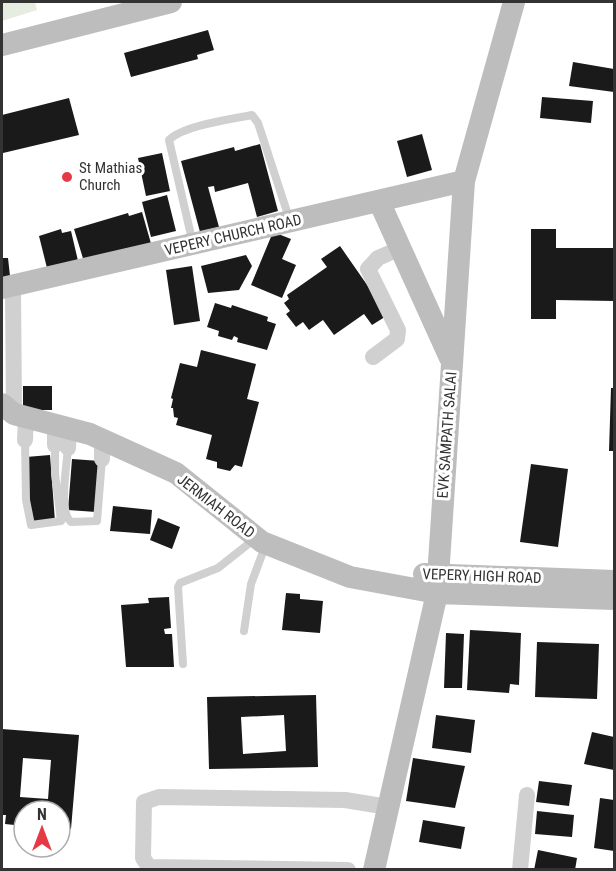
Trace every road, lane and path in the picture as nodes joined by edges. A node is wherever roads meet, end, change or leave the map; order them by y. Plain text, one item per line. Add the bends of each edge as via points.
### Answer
1 (165, 2) edge
2 (514, 2) edge
3 (2, 45) edge
4 (464, 181) junction
5 (379, 201) junction
6 (290, 222) junction
7 (193, 244) junction
8 (401, 248) junction
9 (7, 287) edge
10 (374, 357) dead end
11 (452, 362) junction
12 (14, 412) edge
13 (62, 436) junction
14 (25, 440) joint
15 (102, 449) junction
16 (261, 540) junction
17 (350, 577) joint
18 (615, 581) edge
19 (437, 583) junction
20 (615, 599) edge
21 (244, 631) dead end
22 (183, 664) dead end
23 (527, 795) dead end
24 (388, 807) junction
25 (348, 870) edge
26 (374, 870) edge
27 (520, 870) edge

1 - 3 main road
2 - 4 main road, EVK SAMPATH SALAI
4 - 5 main road, VEPERY CHURCH ROAD
4 - 11 main road, EVK SAMPATH SALAI
5 - 6 main road, VEPERY CHURCH ROAD
5 - 8 main road
6 - 7 main road, VEPERY CHURCH ROAD
6 - 7 lane via 258,123 252,115 237,118 182,132 169,140
7 - 9 main road, VEPERY CHURCH ROAD
8 - 10 street via 378,258 368,269 398,330 397,339
8 - 11 main road
9 - 12 street
11 - 19 main road, EVK SAMPATH SALAI
12 - 13 main road, JERMIAH ROAD
12 - 14 street
13 - 14 lane via 55,474 61,521 31,525 26,500
13 - 15 main road, JERMIAH ROAD
13 - 15 lane via 65,514 71,522 97,520
15 - 16 main road, JERMIAH ROAD via 176,473
16 - 17 main road, JERMIAH ROAD
16 - 21 lane
16 - 22 lane via 218,568 180,583
17 - 19 main road, VEPERY HIGH ROAD
18 - 19 main road, VEPERY HIGH ROAD
19 - 20 main road, VEPERY HIGH ROAD
19 - 24 main road, EVK SAMPATH SALAI
23 - 27 street
24 - 25 street via 321,800 159,797 144,802 143,858 149,867
24 - 26 main road, EVK SAMPATH SALAI

